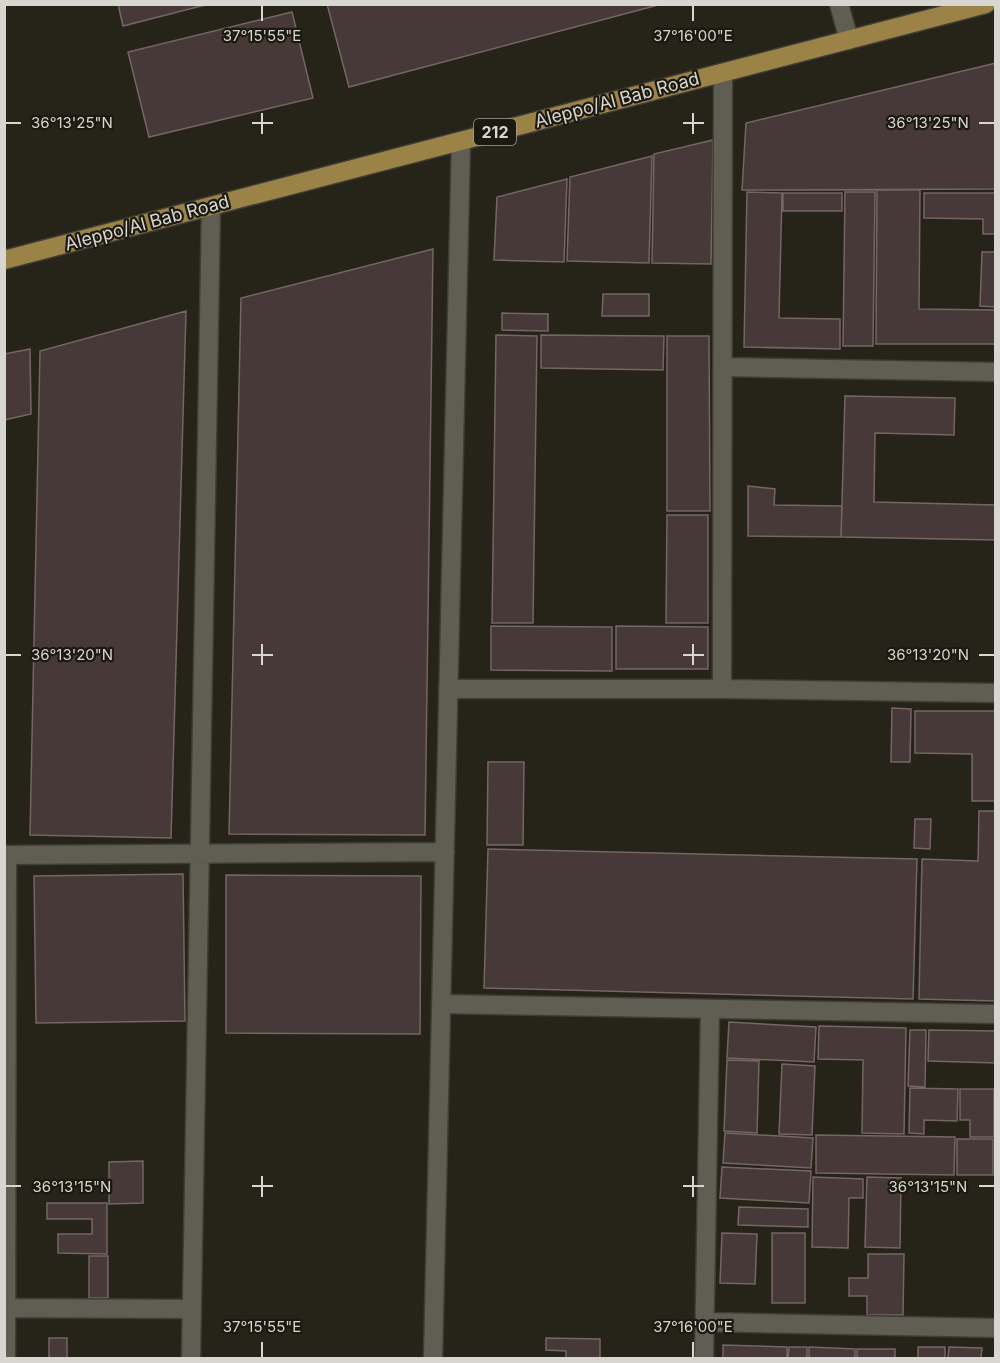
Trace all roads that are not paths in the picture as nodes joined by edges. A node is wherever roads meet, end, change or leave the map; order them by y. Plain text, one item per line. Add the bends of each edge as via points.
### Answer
1 (839, 4) edge
2 (986, 4) edge
3 (849, 40) junction
4 (723, 73) junction
5 (461, 141) junction
6 (211, 207) junction
7 (4, 260) edge
8 (723, 367) junction
9 (996, 372) edge
10 (448, 688) junction
11 (722, 688) junction
12 (996, 693) edge
13 (445, 852) junction
14 (200, 853) junction
15 (441, 1004) junction
16 (710, 1009) junction
17 (996, 1014) edge
18 (5, 1233) edge
19 (6, 1308) edge
20 (192, 1309) junction
21 (705, 1322) junction
22 (996, 1328) edge
23 (6, 1359) edge
24 (191, 1359) edge
25 (433, 1359) edge
26 (704, 1359) edge

1 - 3 street
2 - 3 main road, Aleppo/Al Bab Road / 212
3 - 4 main road, Aleppo/Al Bab Road / 212
4 - 5 main road, Aleppo/Al Bab Road / 212
4 - 8 street
5 - 6 main road, Aleppo/Al Bab Road / 212
5 - 10 street
6 - 7 main road, Aleppo/Al Bab Road / 212
6 - 14 street
8 - 9 street
8 - 11 street
10 - 11 street
10 - 13 street
11 - 12 street
13 - 14 street
13 - 15 street
14 - 18 street via 7,855
14 - 20 street
15 - 16 street
15 - 25 street
16 - 17 street
16 - 21 street
18 - 19 street
19 - 20 street
19 - 23 street
20 - 24 street
21 - 22 street
21 - 26 street

